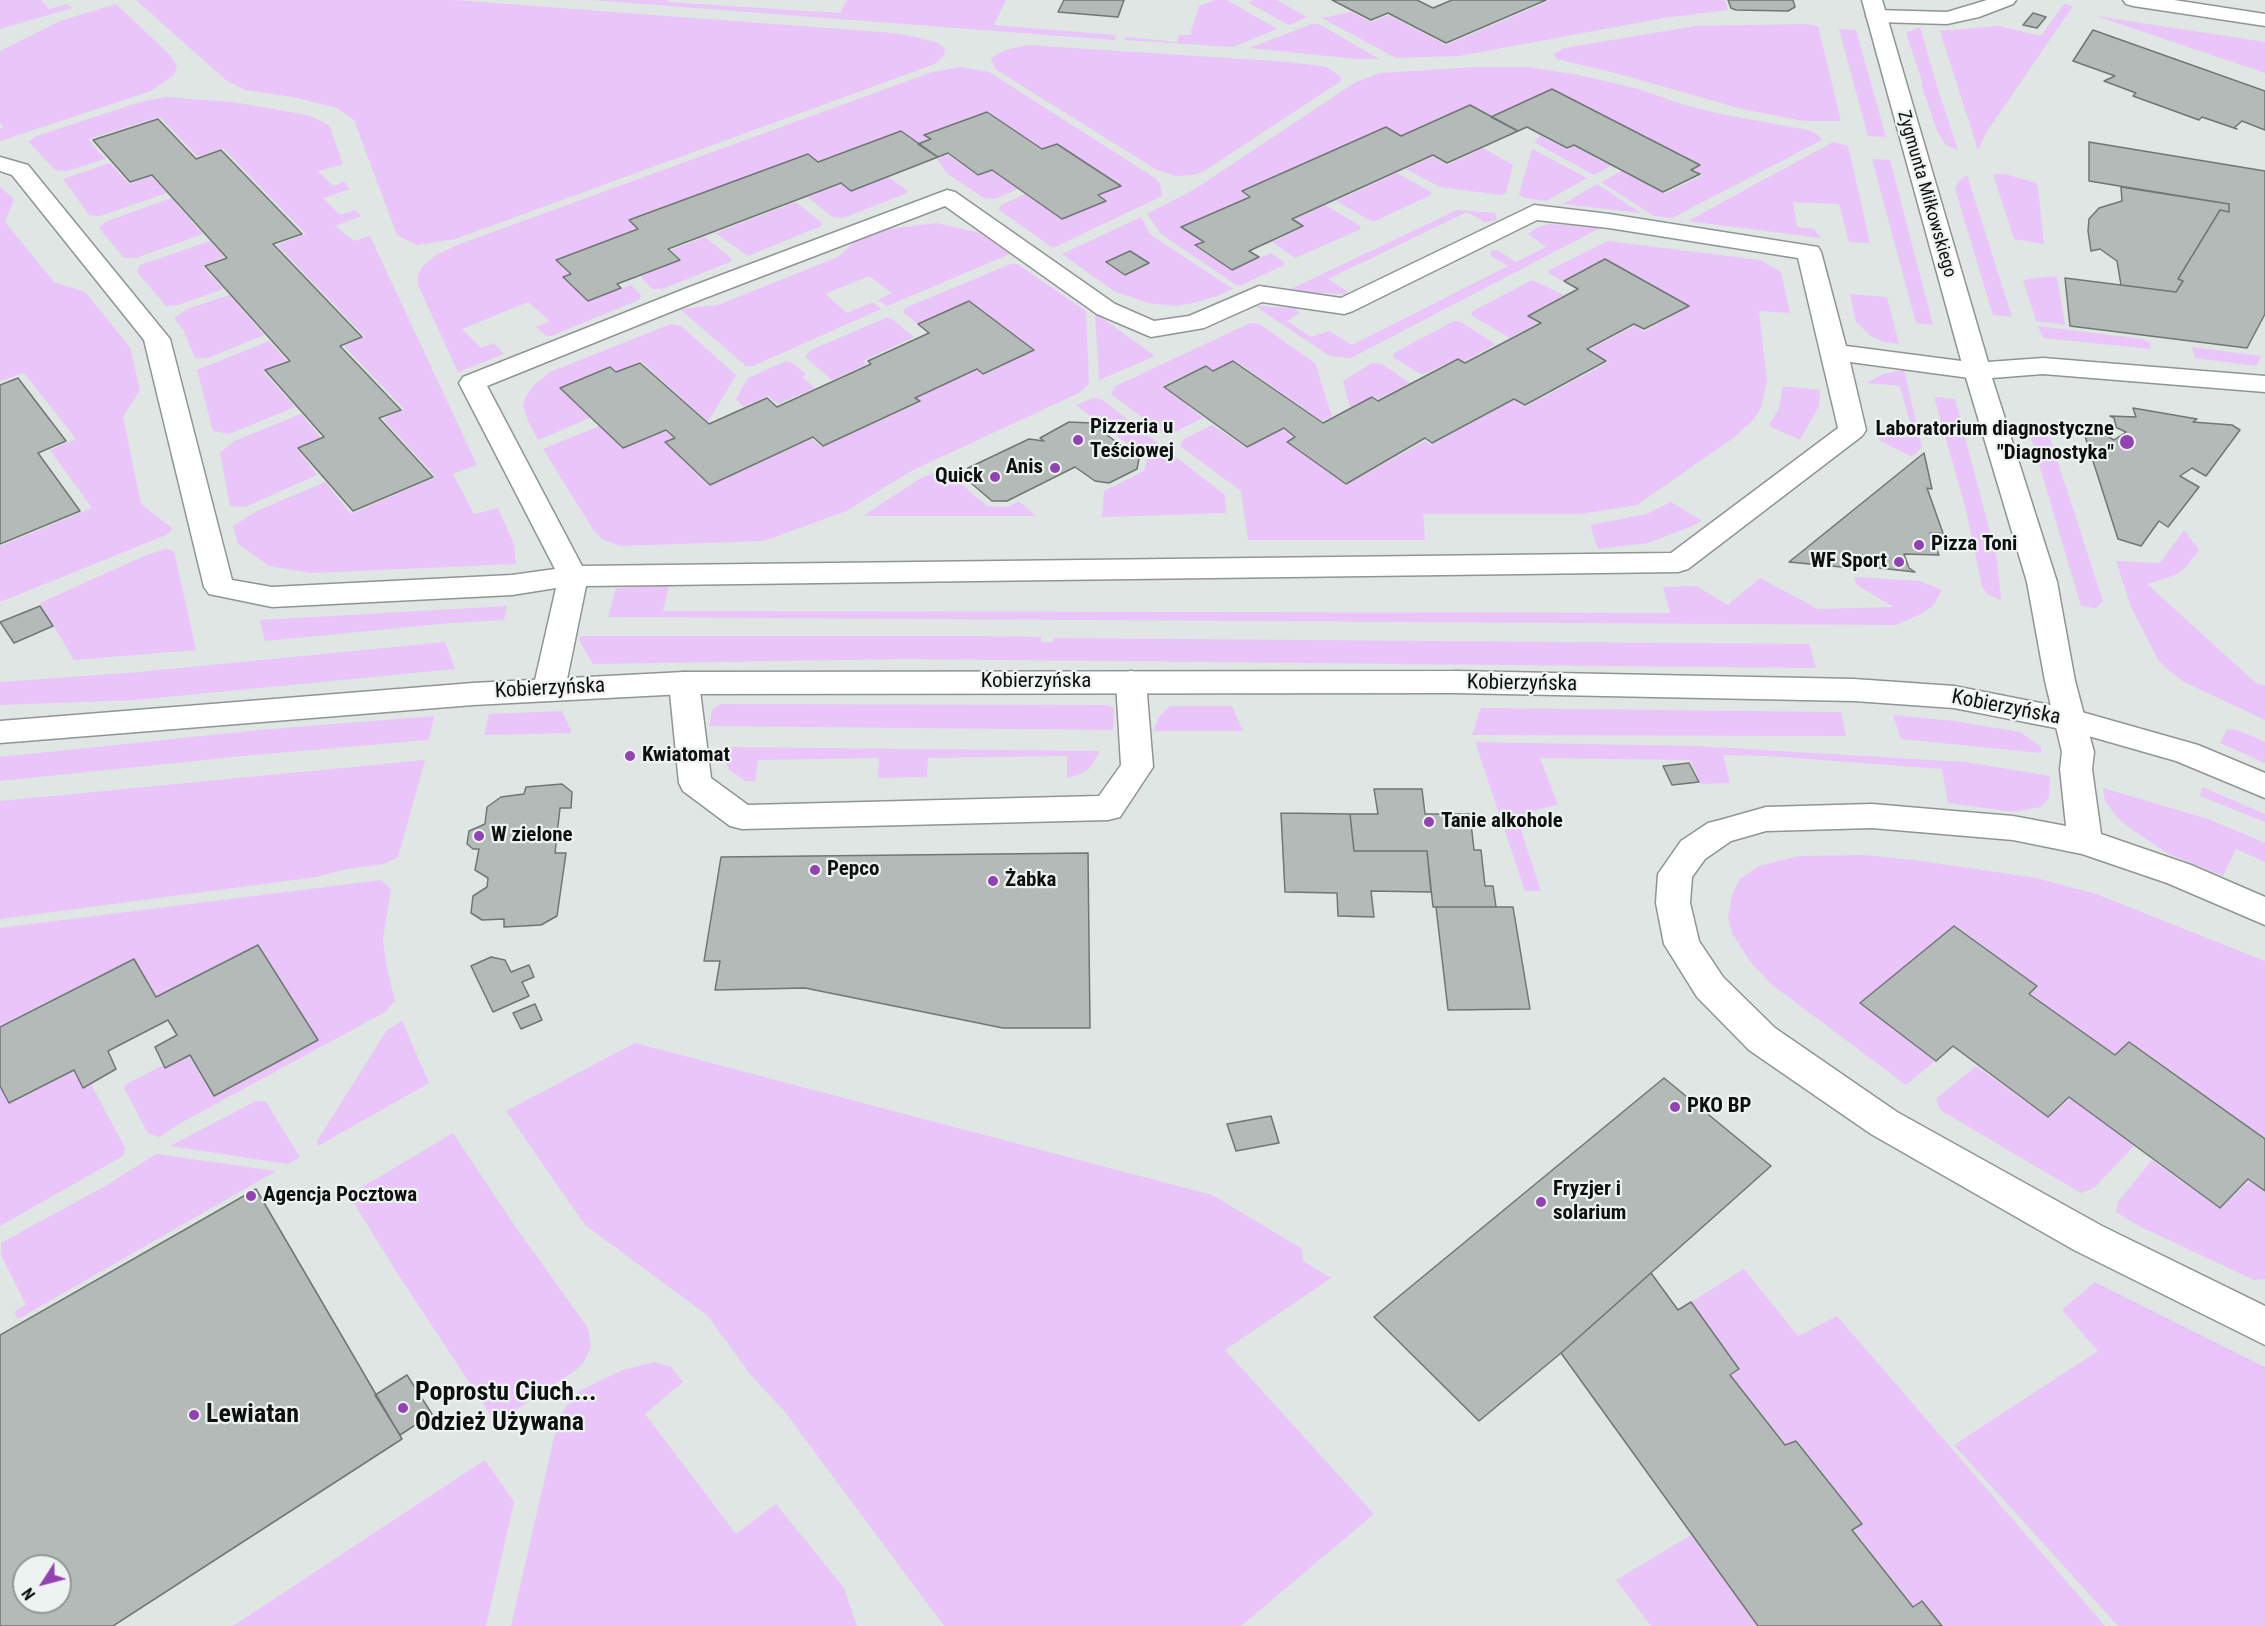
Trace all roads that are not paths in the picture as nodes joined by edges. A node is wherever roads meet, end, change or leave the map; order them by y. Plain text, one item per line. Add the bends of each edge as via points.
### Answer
1 (2006, 0) edge
2 (2133, 0) edge
3 (2226, 7) edge
4 (1874, 8) edge
5 (2265, 20) edge
6 (0, 164) edge
7 (1835, 352) junction
8 (1977, 371) junction
9 (2263, 381) edge
10 (573, 576) junction
11 (1131, 682) junction
12 (684, 683) junction
13 (549, 689) junction
14 (2071, 720) junction
15 (0, 732) edge
16 (2265, 786) edge
17 (2085, 842) junction
18 (2265, 912) edge
19 (2265, 1326) edge

1 - 4 street, Zygmunta Miłkowskiego via 1947,18
2 - 3 street
3 - 5 street
4 - 8 street, Zygmunta Miłkowskiego
6 - 10 street via 20,170 157,339 219,587 272,597 512,585
7 - 8 street
7 - 10 street via 1852,430 1678,562
7 - 10 street via 1809,252 1534,212 1344,306 1259,294 1195,323 1151,329 1106,309 947,197 472,383
8 - 9 street via 2043,366
8 - 14 street, Zygmunta Miłkowskiego via 2042,582
10 - 13 street
11 - 12 street, Kobierzyńska
11 - 12 street via 1137,766 1108,808 742,817 695,783
11 - 14 street, Kobierzyńska via 1455,682 1854,690 1954,697
12 - 13 street, Kobierzyńska
13 - 15 street, Kobierzyńska
14 - 16 street, Kobierzyńska via 2187,753
14 - 17 street, Kobierzyńska via 2078,752 2076,769
17 - 18 street via 2179,874
17 - 19 street via 2013,828 1872,816 1766,819 1720,832 1693,850 1675,874 1673,903 1682,944 1710,987 1762,1039 1884,1123 1987,1183

